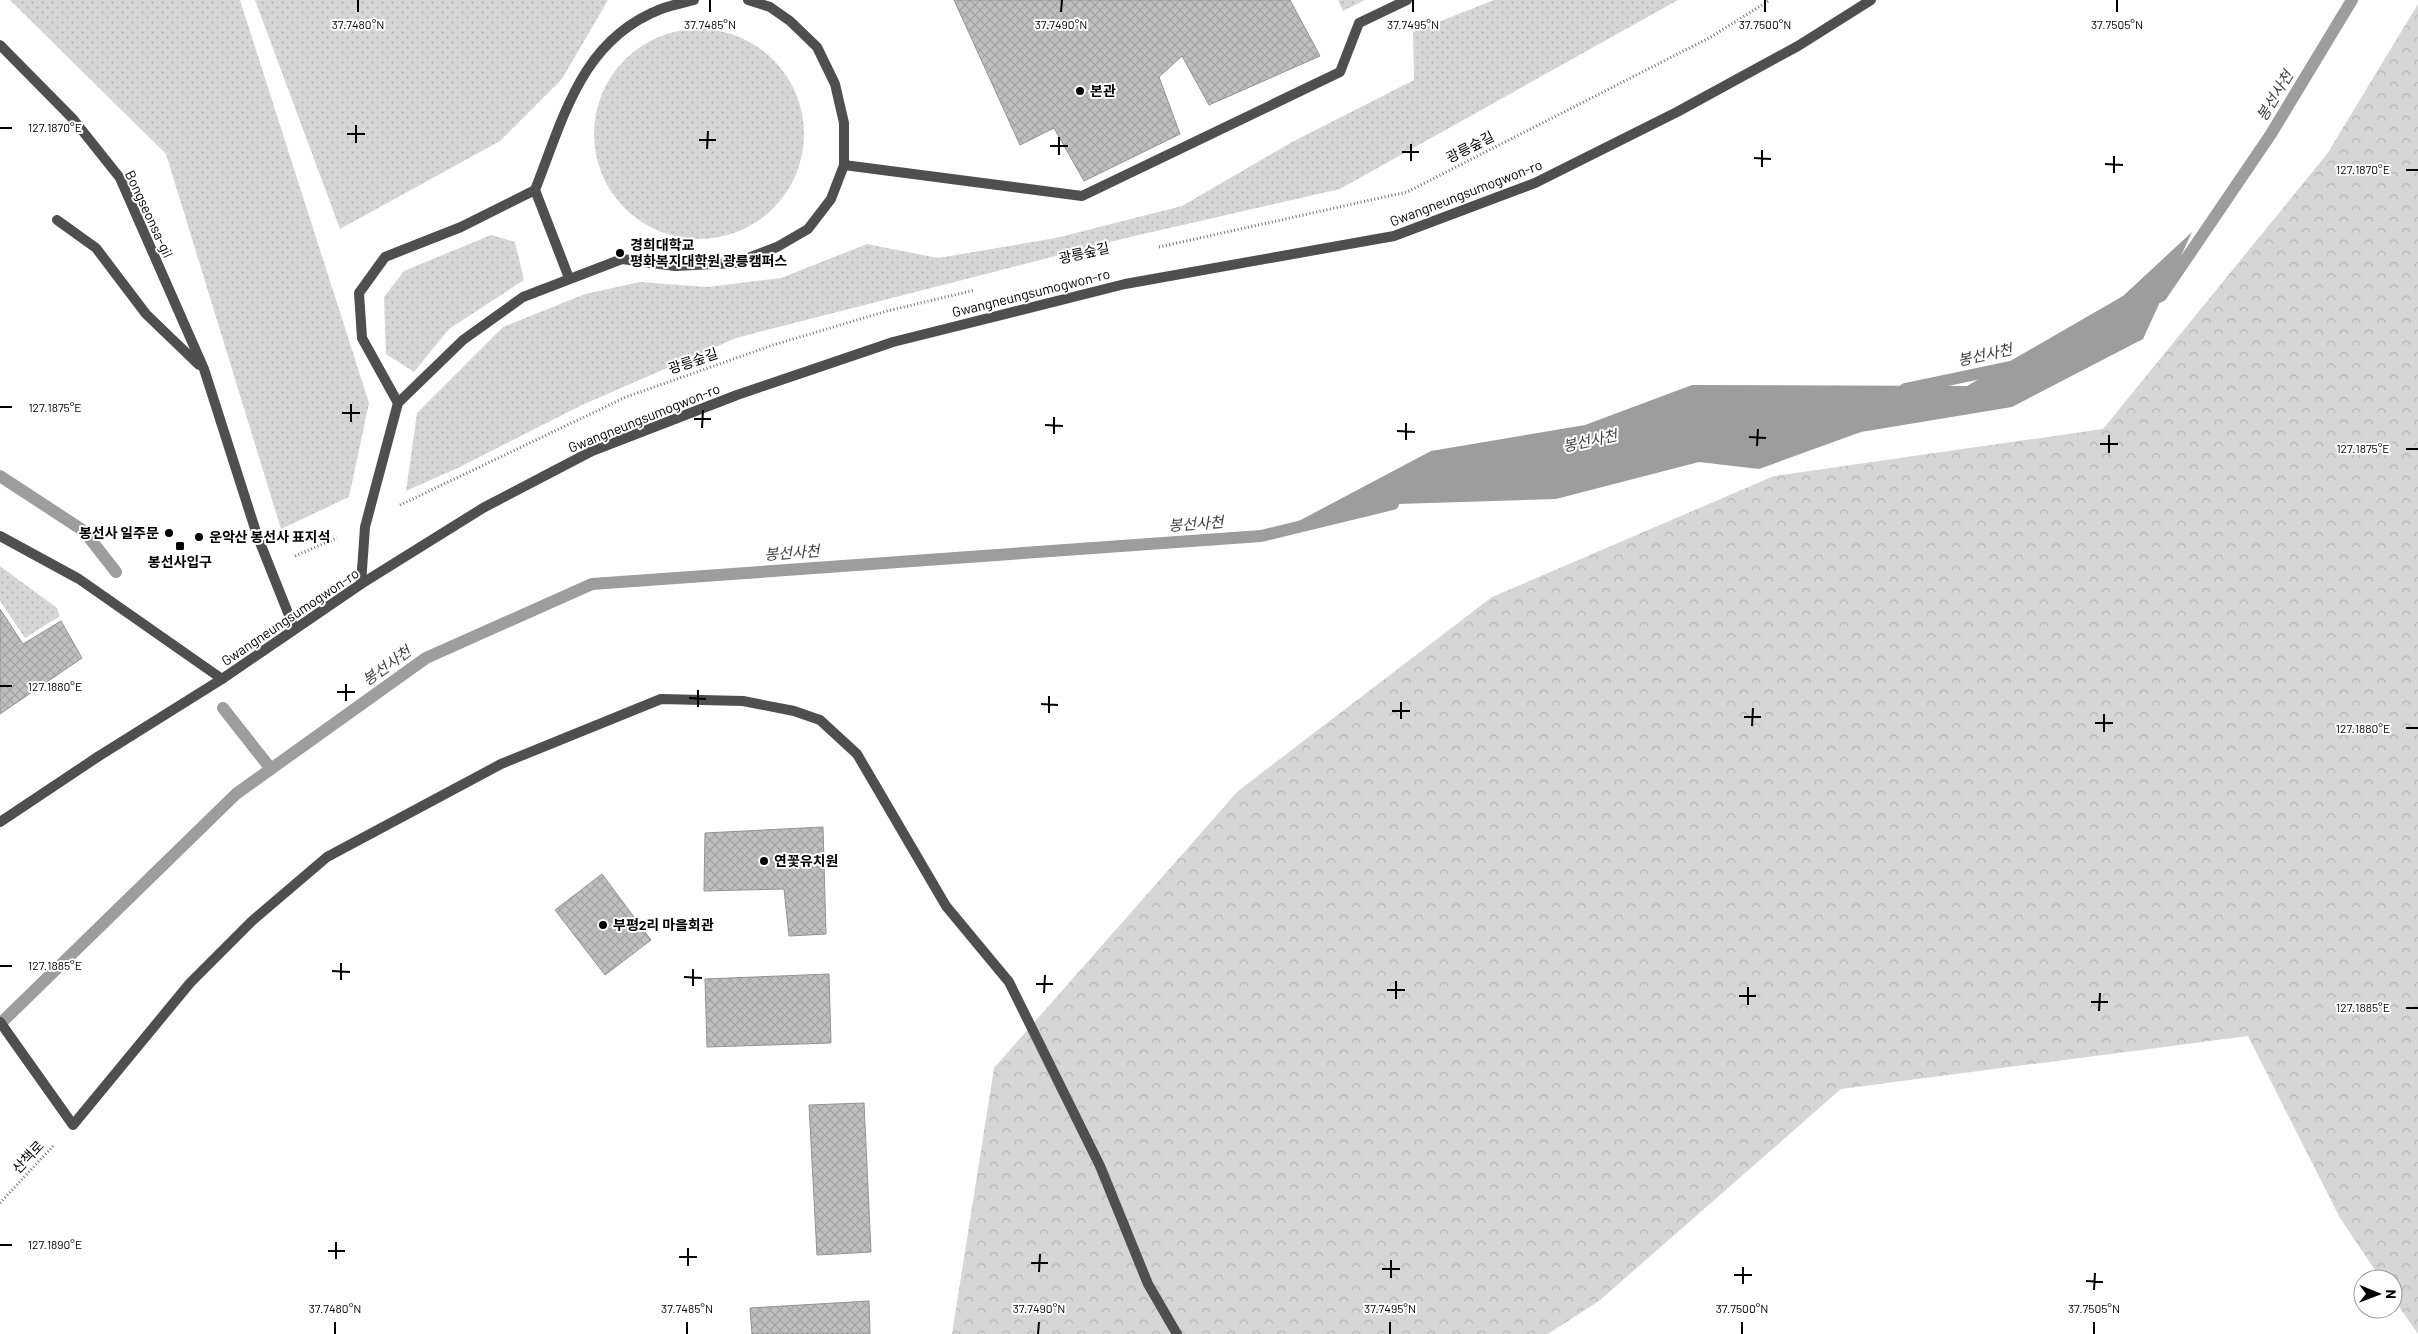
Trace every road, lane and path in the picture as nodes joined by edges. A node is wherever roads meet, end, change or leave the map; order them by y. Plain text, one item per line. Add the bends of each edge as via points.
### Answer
1 (694, 0) edge
2 (748, 0) edge
3 (1407, 0) edge
4 (1770, 0) edge
5 (1871, 0) edge
6 (770, 4) edge
7 (0, 45) edge
8 (844, 165) junction
9 (535, 190) junction
10 (58, 220) dead end
11 (1155, 248) dead end
12 (569, 278) junction
13 (983, 288) dead end
14 (204, 369) junction
15 (398, 403) junction
16 (365, 527) junction
17 (0, 536) edge
18 (271, 565) junction
19 (361, 584) junction
20 (294, 628) junction
21 (222, 679) junction
22 (0, 822) edge
23 (0, 1022) edge
24 (73, 1126) junction
25 (0, 1203) edge
26 (1177, 1334) edge

1 - 9 street via 661,8 625,27 602,48 579,80
2 - 6 street
3 - 8 street via 1359,24 1340,72 1082,196
4 - 11 path, 광릉숲길 via 1709,38 1406,192
5 - 19 street, Gwangneungsumogwon-ro via 1798,46 1677,112 1535,183 1479,205 1394,236 1125,284 893,342 737,395 592,451 483,508
6 - 8 street via 817,47 835,84 844,123
7 - 14 street, Bongseonsa-gil via 73,119 120,178
8 - 12 street via 831,199 808,229 777,247 735,263 675,266 622,259
9 - 12 street
9 - 15 street via 461,227 385,257 359,293 362,338
10 - 14 street, Bongseonsa-gil via 96,248 146,314
12 - 15 street via 523,296 463,340
13 - 16 path, 광릉숲길 via 887,311 773,345 626,397 392,508
14 - 18 street, Bongseonsa-gil via 257,535
15 - 16 street
16 - 18 path, 광릉숲길
16 - 19 street
17 - 21 street, Gwangneungsumogwon-ro via 79,579
18 - 20 street, Bongseonsa-gil
19 - 20 street, Gwangneungsumogwon-ro
20 - 21 street, Gwangneungsumogwon-ro
21 - 22 street, Gwangneungsumogwon-ro
23 - 24 street
24 - 25 path, 산책로
24 - 26 street via 190,983 252,921 327,857 501,764 661,700 743,701 820,720 857,754 946,906 1009,982 1100,1166 1148,1284

